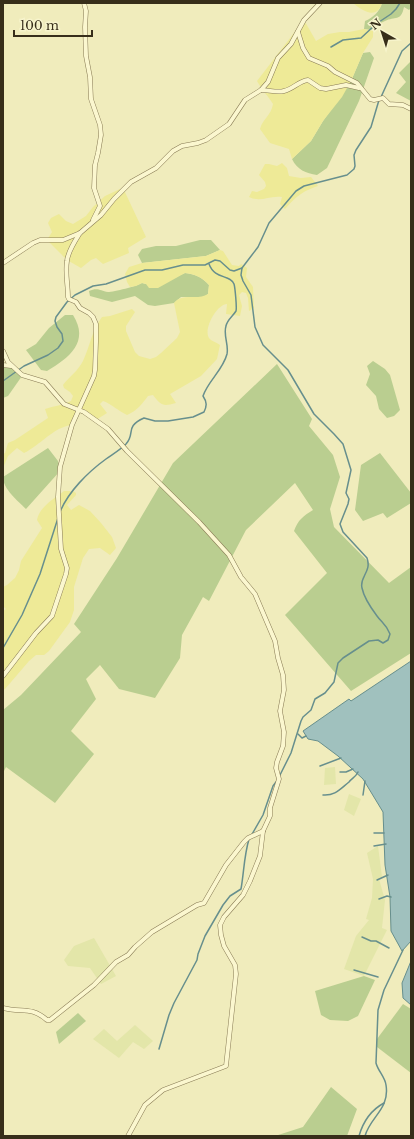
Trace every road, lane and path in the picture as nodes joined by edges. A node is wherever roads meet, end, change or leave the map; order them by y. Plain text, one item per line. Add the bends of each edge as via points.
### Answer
1 (84, 3) edge
2 (320, 3) edge
3 (298, 32) junction
4 (360, 88) junction
5 (261, 90) junction
6 (411, 108) edge
7 (92, 223) junction
8 (80, 233) junction
9 (3, 263) edge
10 (3, 351) edge
11 (3, 365) edge
12 (11, 366) junction
13 (78, 410) junction
14 (3, 676) edge
15 (263, 831) junction
16 (3, 1008) edge
17 (128, 1136) edge

1 - 7 street via 91,99 100,125 98,154 94,165 94,188 100,206
2 - 3 street via 304,20
3 - 4 street via 309,58 328,66
3 - 5 street via 278,58 268,82
4 - 5 street via 346,85 326,89 304,80 285,91
4 - 6 street via 370,99 383,98 389,104
5 - 7 street via 248,97 229,124 198,144 182,146 156,168 131,182
7 - 8 street
8 - 9 street via 63,240 40,240
8 - 13 street via 71,247 67,260 68,297 90,313 96,324 96,370
10 - 12 street
11 - 12 street
12 - 13 street via 22,375 45,382 64,404
13 - 14 street via 60,467 58,497 61,549 67,568 66,574 52,616
13 - 15 street via 108,429 199,522 229,555 241,577 255,594 275,641 284,690 280,710 284,732 283,746 276,768 279,779 270,816
15 - 16 street via 244,842 226,865 204,903 152,932 128,955 116,962 94,986 50,1020 33,1011
15 - 17 street via 260,856 250,881 243,896 224,916 220,925 224,946 235,965 236,974 226,1066 163,1090 145,1104

